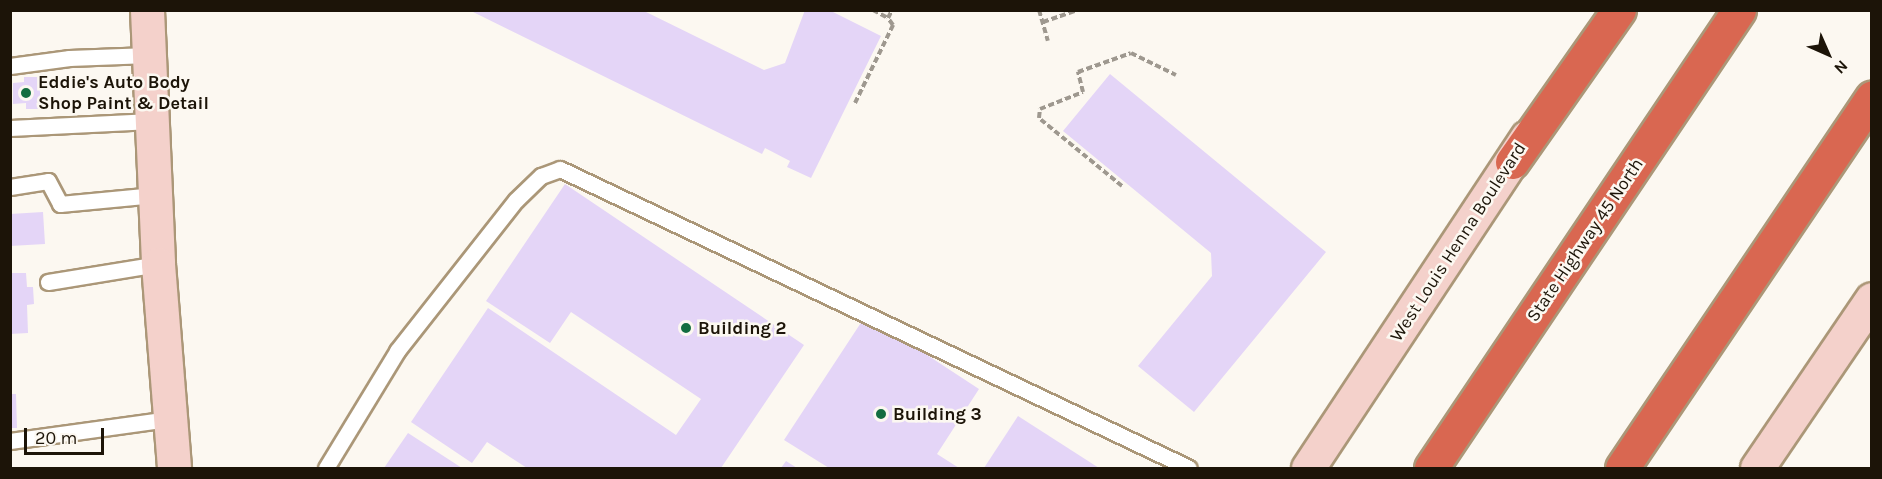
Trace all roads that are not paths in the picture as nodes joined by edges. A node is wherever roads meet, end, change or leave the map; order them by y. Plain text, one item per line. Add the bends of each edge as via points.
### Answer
1 (147, 10) edge
2 (1600, 10) edge
3 (1619, 10) edge
4 (1739, 10) edge
5 (149, 55) junction
6 (10, 66) edge
7 (1872, 98) edge
8 (152, 121) junction
9 (10, 128) edge
10 (1512, 162) junction
11 (10, 187) edge
12 (155, 195) junction
13 (158, 264) junction
14 (48, 282) dead end
15 (1872, 299) edge
16 (169, 419) junction
17 (10, 441) edge
18 (174, 468) edge
19 (326, 468) edge
20 (1189, 468) edge
21 (1308, 468) edge
22 (1431, 468) edge
23 (1622, 468) edge
24 (1756, 468) edge

1 - 5 main road
2 - 10 main road, West Louis Henna Boulevard
3 - 10 highway
4 - 22 highway, State Highway 45 North
5 - 6 lane via 69,58
5 - 8 main road
7 - 23 highway
8 - 9 lane
8 - 12 main road
10 - 21 main road, West Louis Henna Boulevard
11 - 12 lane via 48,181 60,204
12 - 13 main road
13 - 14 lane
13 - 16 main road
15 - 24 main road
16 - 17 lane
16 - 18 main road
19 - 20 lane via 397,351 516,200 541,176 560,169

